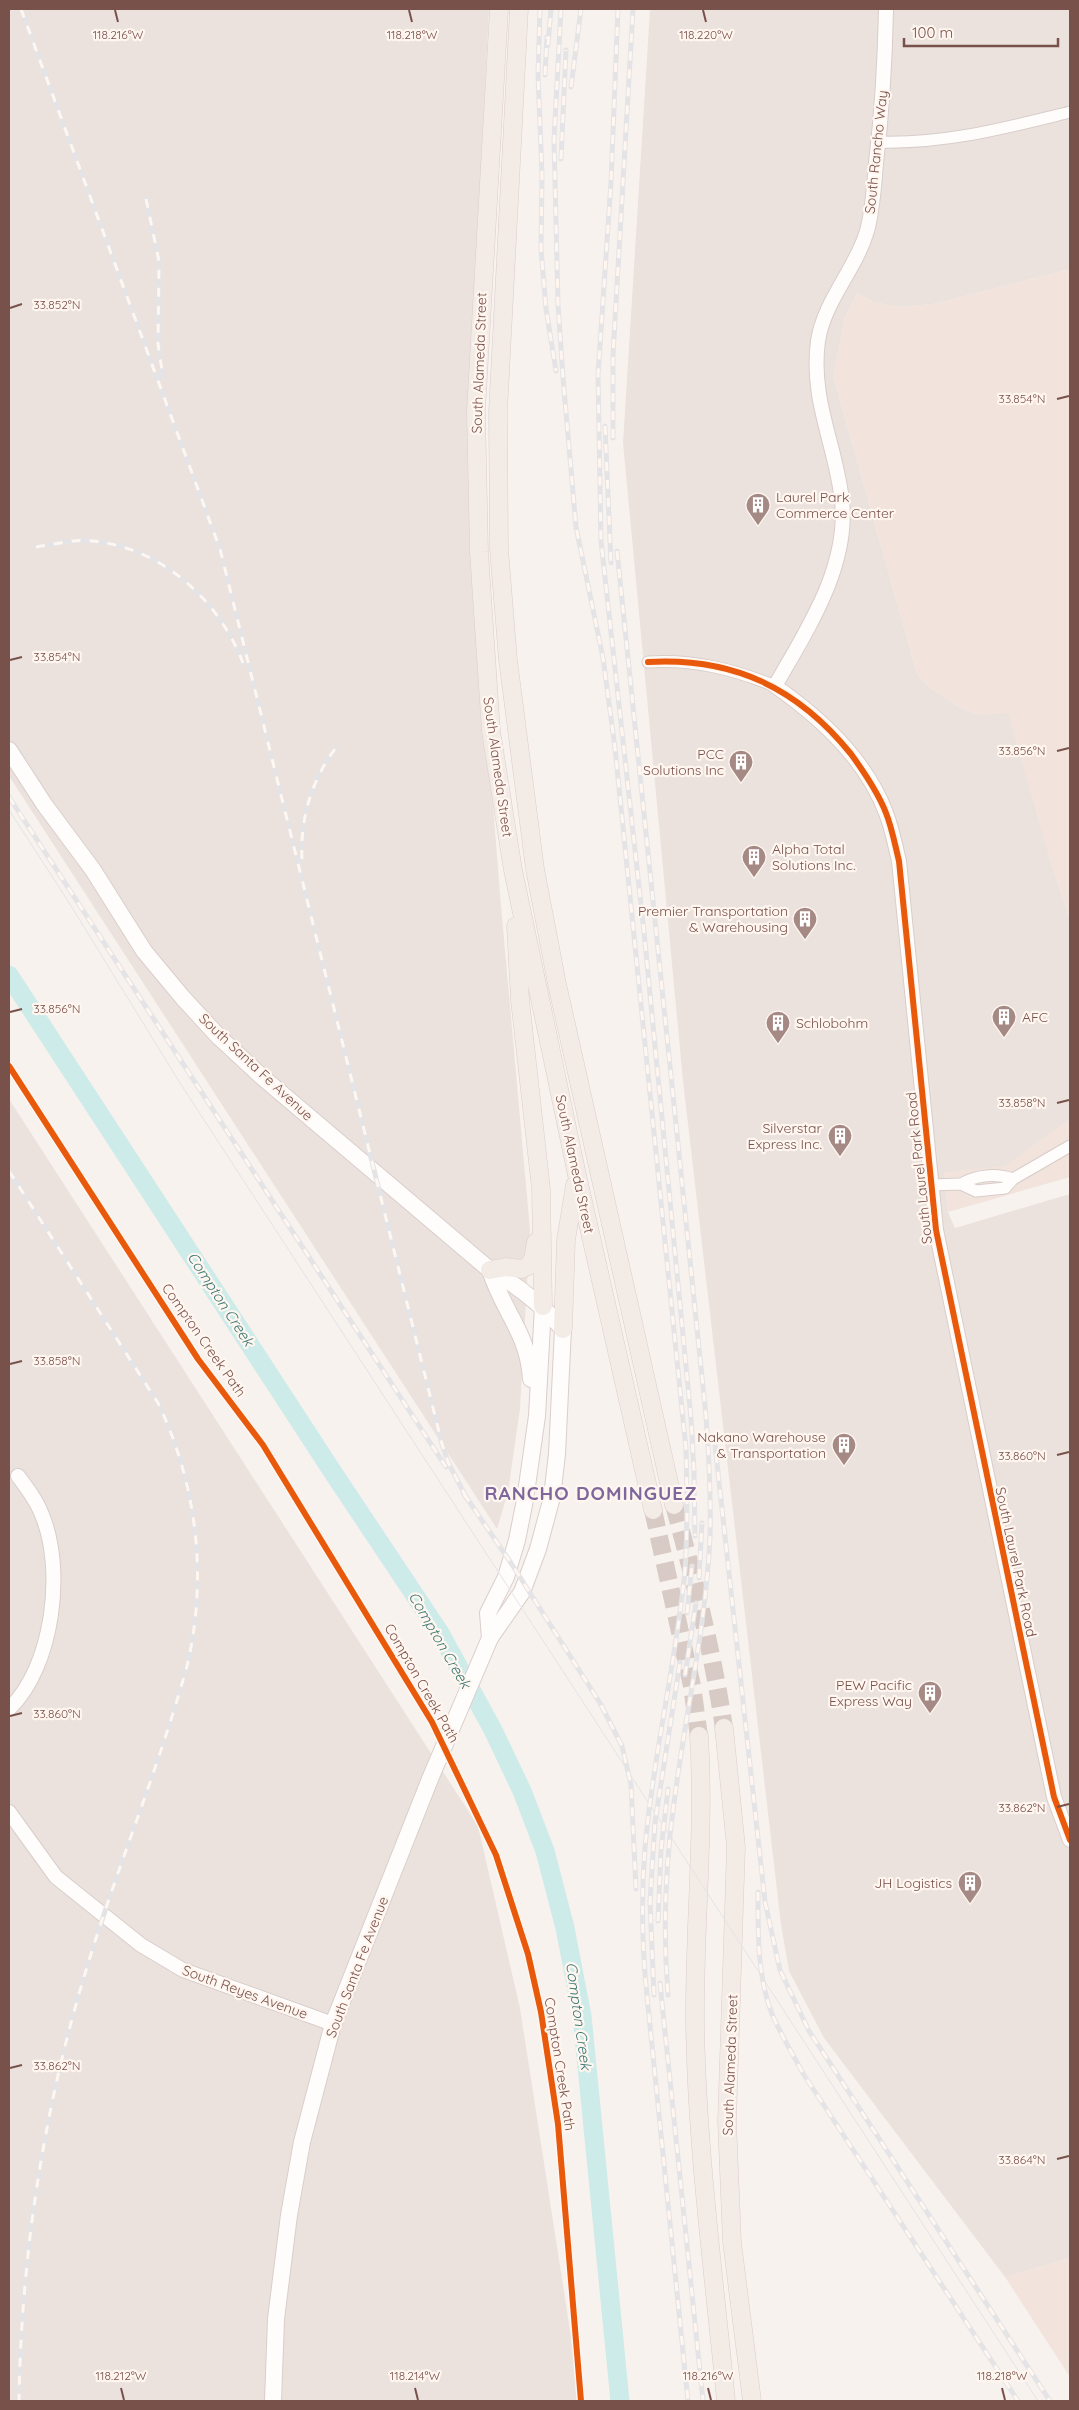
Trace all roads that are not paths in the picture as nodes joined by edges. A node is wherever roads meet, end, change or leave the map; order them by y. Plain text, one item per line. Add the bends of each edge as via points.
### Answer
1 (499, 9) edge
2 (519, 9) edge
3 (886, 9) edge
4 (1070, 112) edge
5 (878, 142) junction
6 (648, 662) dead end
7 (775, 686) junction
8 (9, 750) edge
9 (513, 870) junction
10 (591, 1131) junction
11 (1070, 1146) edge
12 (577, 1175) junction
13 (931, 1185) junction
14 (541, 1189) junction
15 (490, 1270) junction
16 (543, 1306) junction
17 (563, 1329) junction
18 (537, 1416) junction
19 (18, 1476) dead end
20 (525, 1500) junction
21 (550, 1504) junction
22 (674, 1505) tunnel mouth
23 (653, 1510) tunnel mouth
24 (490, 1638) junction
25 (9, 1709) edge
26 (724, 1728) tunnel mouth
27 (699, 1736) tunnel mouth
28 (9, 1812) edge
29 (1070, 1840) edge
30 (333, 2024) junction
31 (272, 2401) edge
32 (726, 2401) edge
33 (752, 2401) edge

1 - 9 main road, South Alameda Street via 476,419 479,552 491,731
2 - 10 main road, South Alameda Street via 498,412 500,549 508,660 535,869 557,984
3 - 5 street, South Rancho Way
4 - 5 street via 978,135 915,143
5 - 7 street, South Rancho Way via 867,231 818,340 819,402 842,501 843,528 838,552 815,613
6 - 7 street, South Laurel Park Road via 689,662 730,670
7 - 13 street, South Laurel Park Road via 833,732 864,772 886,813 899,861
8 - 15 main road, South Santa Fe Avenue via 44,804 94,870 144,951 219,1037
9 - 12 main road, South Alameda Street
9 - 14 main road via 520,1000
10 - 12 main road
10 - 22 main road, South Alameda Street
11 - 13 street via 1013,1179 982,1177 971,1178 961,1184
12 - 17 main road via 566,1240
12 - 23 main road, South Alameda Street
13 - 29 street, South Laurel Park Road via 936,1230 1018,1630 1054,1797
14 - 15 main road via 533,1259 522,1269
14 - 16 main road
15 - 16 main road, South Santa Fe Avenue via 514,1283
15 - 18 main road via 498,1294 526,1347
16 - 17 main road, South Santa Fe Avenue
16 - 18 main road, South Santa Fe Avenue
17 - 21 main road, South Santa Fe Avenue via 558,1454
18 - 20 main road, South Santa Fe Avenue
19 - 25 street via 42,1514 48,1531 53,1593 46,1637 32,1678
20 - 21 main road
20 - 24 main road, South Santa Fe Avenue via 506,1578 488,1613
21 - 24 main road, South Santa Fe Avenue via 522,1592
24 - 30 main road, South Santa Fe Avenue
26 - 33 main road, South Alameda Street via 736,1847 728,2121 732,2242
27 - 32 main road, South Alameda Street via 702,1823 695,2022 697,2115
28 - 30 street, South Reyes Avenue via 56,1877 141,1945 183,1970
30 - 31 main road, South Santa Fe Avenue via 302,2142 289,2215 276,2319

